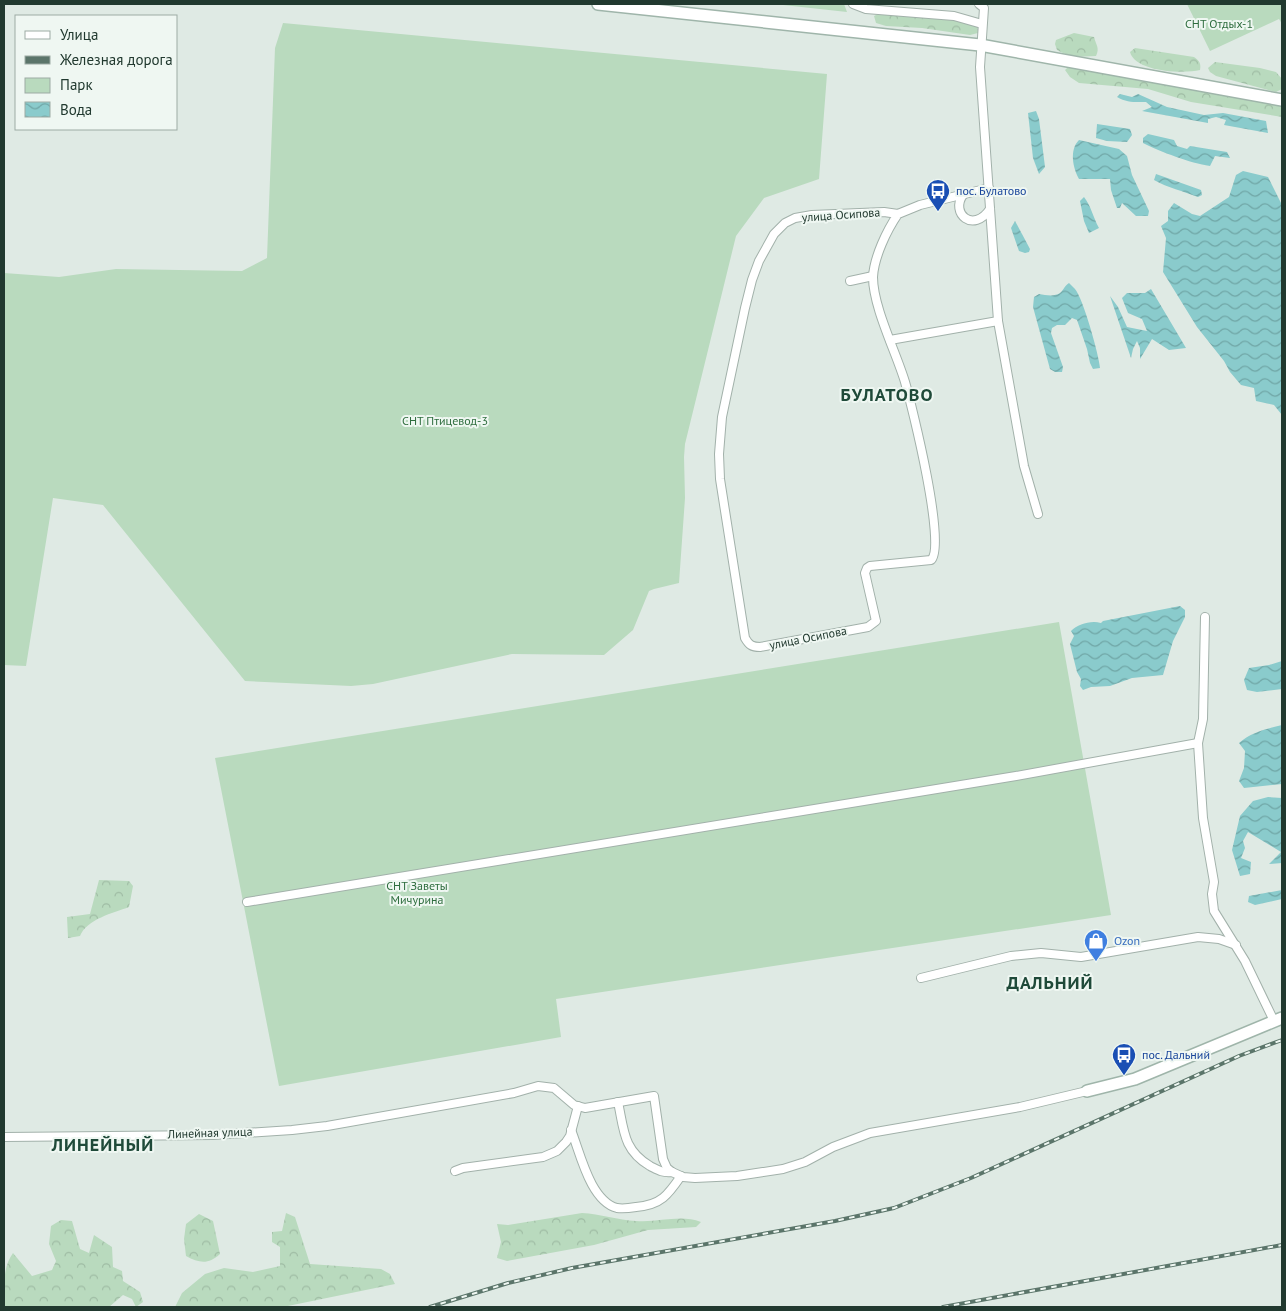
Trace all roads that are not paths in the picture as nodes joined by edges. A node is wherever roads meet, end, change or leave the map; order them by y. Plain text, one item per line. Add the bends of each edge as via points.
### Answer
1 (598, 4) edge
2 (853, 4) edge
3 (979, 4) edge
4 (662, 7) edge
5 (982, 24) junction
6 (980, 45) junction
7 (1282, 100) edge
8 (988, 188) junction
9 (963, 195) junction
10 (990, 209) junction
11 (898, 214) junction
12 (873, 276) junction
13 (850, 282) dead end
14 (998, 320) junction
15 (890, 340) junction
16 (1038, 514) dead end
17 (1205, 617) dead end
18 (1198, 743) junction
19 (247, 902) dead end
20 (1236, 946) junction
21 (922, 978) dead end
22 (1278, 1020) edge
23 (1086, 1091) joint
24 (618, 1102) junction
25 (578, 1106) junction
26 (571, 1130) junction
27 (4, 1137) edge
28 (455, 1171) dead end
29 (672, 1172) junction
30 (681, 1176) junction

1 - 4 main road
2 - 5 street via 866,9 954,16
3 - 5 street via 984,8
4 - 6 main road
5 - 6 street
6 - 7 main road
6 - 8 street
8 - 9 street, улица Осипова
8 - 10 street
9 - 10 street via 959,207 961,215 968,220 984,218
9 - 11 street, улица Осипова
10 - 14 street
11 - 12 street, улица Осипова via 881,243
11 - 15 street, улица Осипова via 812,214 795,218 774,234 752,280 722,417 719,454 720,479 745,638 753,647 868,627 876,618 865,573 867,568 934,558 935,528 916,421
12 - 13 street
12 - 15 street, улица Осипова via 877,301
14 - 15 street
14 - 16 street via 1024,466
17 - 18 street via 1203,719
18 - 19 street via 1016,776
18 - 20 street via 1203,818 1214,882 1212,904
20 - 21 street via 1219,939 1198,937 1081,957 1042,953 1011,956
20 - 22 street
22 - 23 main road via 1135,1079
23 - 30 street via 1027,1106 870,1133 788,1168 715,1178
24 - 25 street via 585,1108
24 - 29 street via 628,1147 660,1172
24 - 29 street via 654,1096 663,1158
25 - 26 street
25 - 27 street, Линейная улица via 554,1088 538,1086 292,1130 213,1135
26 - 28 street via 557,1151 543,1157
26 - 30 street via 596,1191 616,1208 640,1207 663,1200
29 - 30 street

